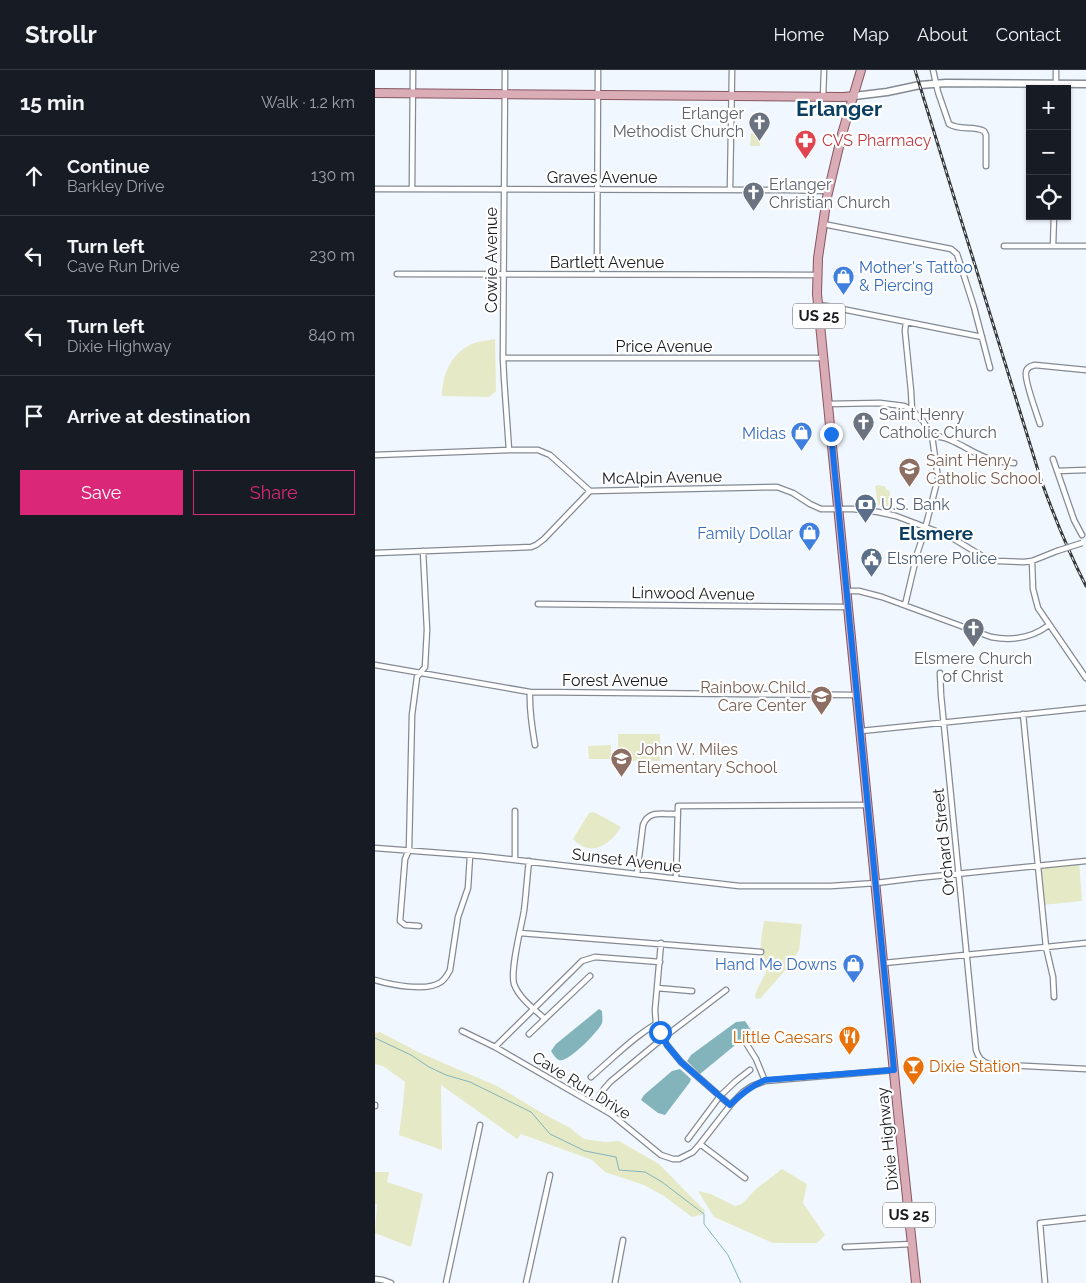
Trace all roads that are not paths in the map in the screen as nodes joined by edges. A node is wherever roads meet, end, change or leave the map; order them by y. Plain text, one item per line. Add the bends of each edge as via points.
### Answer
1 (413, 70) edge
2 (505, 70) edge
3 (598, 70) edge
4 (731, 70) edge
5 (824, 70) edge
6 (861, 70) edge
7 (933, 70) edge
8 (1056, 70) edge
9 (936, 84) junction
10 (1086, 84) edge
11 (1056, 85) edge
12 (1071, 85) edge
13 (1026, 86) edge
14 (375, 93) edge
15 (413, 93) junction
16 (505, 94) junction
17 (598, 95) junction
18 (731, 96) junction
19 (854, 96) junction
20 (823, 97) junction
21 (986, 166) dead end
22 (375, 189) edge
23 (412, 189) junction
24 (504, 189) junction
25 (597, 190) junction
26 (731, 190) junction
27 (829, 191) junction
28 (1054, 220) edge
29 (823, 224) junction
30 (1005, 246) dead end
31 (1053, 246) junction
32 (1086, 246) edge
33 (397, 274) dead end
34 (503, 274) junction
35 (597, 274) junction
36 (817, 275) junction
37 (818, 305) junction
38 (906, 322) junction
39 (982, 337) junction
40 (503, 358) junction
41 (824, 358) junction
42 (990, 368) dead end
43 (1086, 370) edge
44 (828, 404) junction
45 (912, 410) junction
46 (1040, 424) dead end
47 (932, 436) junction
48 (509, 450) junction
49 (375, 455) edge
50 (1053, 460) dead end
51 (1014, 463) dead end
52 (1057, 470) junction
53 (1086, 470) edge
54 (590, 491) junction
55 (838, 509) junction
56 (925, 528) junction
57 (1082, 535) dead end
58 (1084, 543) edge
59 (423, 551) junction
60 (375, 553) edge
61 (1032, 561) junction
62 (847, 591) junction
63 (538, 604) dead end
64 (905, 605) junction
65 (848, 607) junction
66 (1049, 625) junction
67 (375, 665) edge
68 (421, 673) junction
69 (940, 673) dead end
70 (1086, 678) edge
71 (530, 692) junction
72 (857, 695) junction
73 (1086, 708) edge
74 (1023, 714) junction
75 (943, 722) junction
76 (861, 731) junction
77 (535, 745) dead end
78 (869, 805) junction
79 (515, 811) dead end
80 (678, 814) junction
81 (375, 848) edge
82 (409, 850) junction
83 (470, 856) junction
84 (515, 860) junction
85 (529, 861) junction
86 (1086, 861) edge
87 (1039, 865) junction
88 (637, 874) junction
89 (958, 874) junction
90 (676, 878) junction
91 (876, 883) junction
92 (419, 926) dead end
93 (520, 933) junction
94 (661, 943) junction
95 (1086, 943) edge
96 (1047, 947) junction
97 (761, 952) dead end
98 (967, 955) junction
99 (660, 962) junction
100 (884, 963) junction
101 (590, 976) dead end
102 (375, 980) edge
103 (657, 988) junction
104 (726, 990) dead end
105 (692, 991) dead end
106 (1054, 997) dead end
107 (533, 1008) junction
108 (545, 1019) junction
109 (656, 1024) junction
110 (462, 1031) dead end
111 (529, 1034) dead end
112 (663, 1038) junction
113 (746, 1043) dead end
114 (495, 1047) junction
115 (1086, 1069) edge
116 (750, 1070) dead end
117 (894, 1070) junction
118 (591, 1077) dead end
119 (765, 1080) junction
120 (720, 1096) junction
121 (595, 1104) junction
122 (730, 1105) junction
123 (481, 1125) dead end
124 (688, 1139) dead end
125 (700, 1144) junction
126 (550, 1175) dead end
127 (745, 1178) dead end
128 (1086, 1218) edge
129 (623, 1240) dead end
130 (912, 1244) junction
131 (845, 1247) dead end
132 (375, 1279) edge
133 (391, 1283) edge
134 (445, 1283) edge
135 (526, 1283) edge
136 (615, 1283) edge
137 (916, 1283) edge
138 (1045, 1283) edge

1 - 15 street
2 - 16 street, Cowie Avenue
3 - 17 street
4 - 18 street
5 - 20 street
6 - 19 main road, Dixie Highway / US 25
7 - 9 street
8 - 11 street
9 - 13 main road
9 - 19 main road
9 - 21 street via 949,124 984,131
10 - 12 main road
14 - 15 main road
15 - 16 main road
15 - 23 street
16 - 17 main road
16 - 24 street, Cowie Avenue
17 - 18 main road
17 - 25 street
18 - 20 main road
18 - 26 street
19 - 20 main road
19 - 27 main road, Dixie Highway / US 25
22 - 23 street, Graves Avenue
23 - 24 street, Graves Avenue
24 - 25 street, Graves Avenue
24 - 34 street, Cowie Avenue
25 - 26 street, Graves Avenue
25 - 35 street
26 - 27 street, Graves Avenue
27 - 29 main road, Dixie Highway / US 25
28 - 31 street
29 - 36 main road, Dixie Highway / US 25
29 - 39 street via 954,251
30 - 31 street
31 - 32 street
33 - 34 street, Bartlett Avenue
34 - 35 street, Bartlett Avenue
34 - 40 street, Cowie Avenue
35 - 36 street, Bartlett Avenue
36 - 37 main road, Dixie Highway / US 25
37 - 38 street
37 - 41 main road, Dixie Highway / US 25
38 - 39 street
38 - 45 street
39 - 42 street
40 - 41 street, Price Avenue
40 - 48 street, Cowie Avenue
41 - 44 main road, Dixie Highway / US 25
43 - 46 street via 1035,365 1027,368 1025,376
44 - 45 street via 886,403
44 - 55 main road, Dixie Highway / US 25
45 - 47 street
47 - 51 street via 943,437 986,458
47 - 56 street via 938,478
48 - 49 street, McAlpin Avenue
48 - 54 street, McAlpin Avenue via 543,451
50 - 52 street
52 - 53 street
52 - 57 street
54 - 55 street, McAlpin Avenue via 777,487 816,508
54 - 59 street via 544,539 531,547
55 - 56 street, McAlpin Avenue via 878,512
55 - 62 main road, Dixie Highway / US 25
56 - 61 street, McAlpin Avenue via 949,536 982,556 998,561
56 - 64 street
58 - 61 street, McAlpin Avenue, bridge
59 - 60 street
59 - 68 street via 427,630 425,668
61 - 66 street via 1035,597
62 - 64 street via 859,591
62 - 65 main road, Dixie Highway / US 25
63 - 65 street, Linwood Avenue
64 - 66 street via 1000,639 1025,637
65 - 72 main road, Dixie Highway / US 25
66 - 70 street
67 - 68 street, Forest Avenue
68 - 71 street, Forest Avenue
68 - 82 street via 417,677 411,724
69 - 75 street, Orchard Street
71 - 72 street, Forest Avenue
71 - 77 street
72 - 76 main road, Dixie Highway / US 25
73 - 74 street
74 - 75 street
74 - 87 street
75 - 76 street
75 - 89 street, Orchard Street
76 - 78 main road, Dixie Highway / US 25
78 - 80 street via 678,806
78 - 91 main road, Dixie Highway / US 25
79 - 84 street
80 - 88 street via 654,814 646,818
80 - 90 street
81 - 82 street, Sunset Avenue
82 - 83 street, Sunset Avenue
82 - 92 street via 405,859 401,921 405,925
83 - 84 street, Sunset Avenue
83 - 102 street via 468,888 458,917 450,970 446,977 440,983 427,987
84 - 85 street, Sunset Avenue
85 - 88 street, Sunset Avenue
85 - 93 street
86 - 87 street, Sunset Avenue
87 - 89 street, Sunset Avenue
87 - 96 street
88 - 90 street, Sunset Avenue
89 - 91 street, Sunset Avenue
89 - 98 street, Orchard Street
90 - 91 street, Sunset Avenue via 739,886
91 - 100 main road, Dixie Highway / US 25
93 - 94 street
93 - 107 street via 513,981 517,991
94 - 97 street
94 - 99 street
95 - 96 street
96 - 98 street
96 - 106 street
98 - 100 street
98 - 115 street, Orchard Street via 976,1050 983,1061 989,1064
99 - 103 street
99 - 107 street via 588,959
100 - 117 main road, Dixie Highway / US 25
101 - 108 street
103 - 105 street
103 - 109 street
104 - 112 street
107 - 108 street
107 - 114 street
108 - 111 street
109 - 112 street
109 - 118 street
110 - 114 street, Cave Run Drive
112 - 120 street via 681,1062
112 - 121 street via 610,1082
113 - 119 street
114 - 121 street, Cave Run Drive
116 - 120 street
117 - 119 street, Cave Run Drive
117 - 130 main road, Dixie Highway / US 25
119 - 122 street, Cave Run Drive via 743,1092
120 - 122 street
120 - 124 street
121 - 125 street, Cave Run Drive via 668,1158 679,1159 689,1155
122 - 125 street, Cave Run Drive
123 - 134 street
125 - 127 street
126 - 135 street
128 - 138 street via 1040,1223
129 - 136 street
130 - 131 street
130 - 137 main road, Dixie Highway / US 25
132 - 133 street

